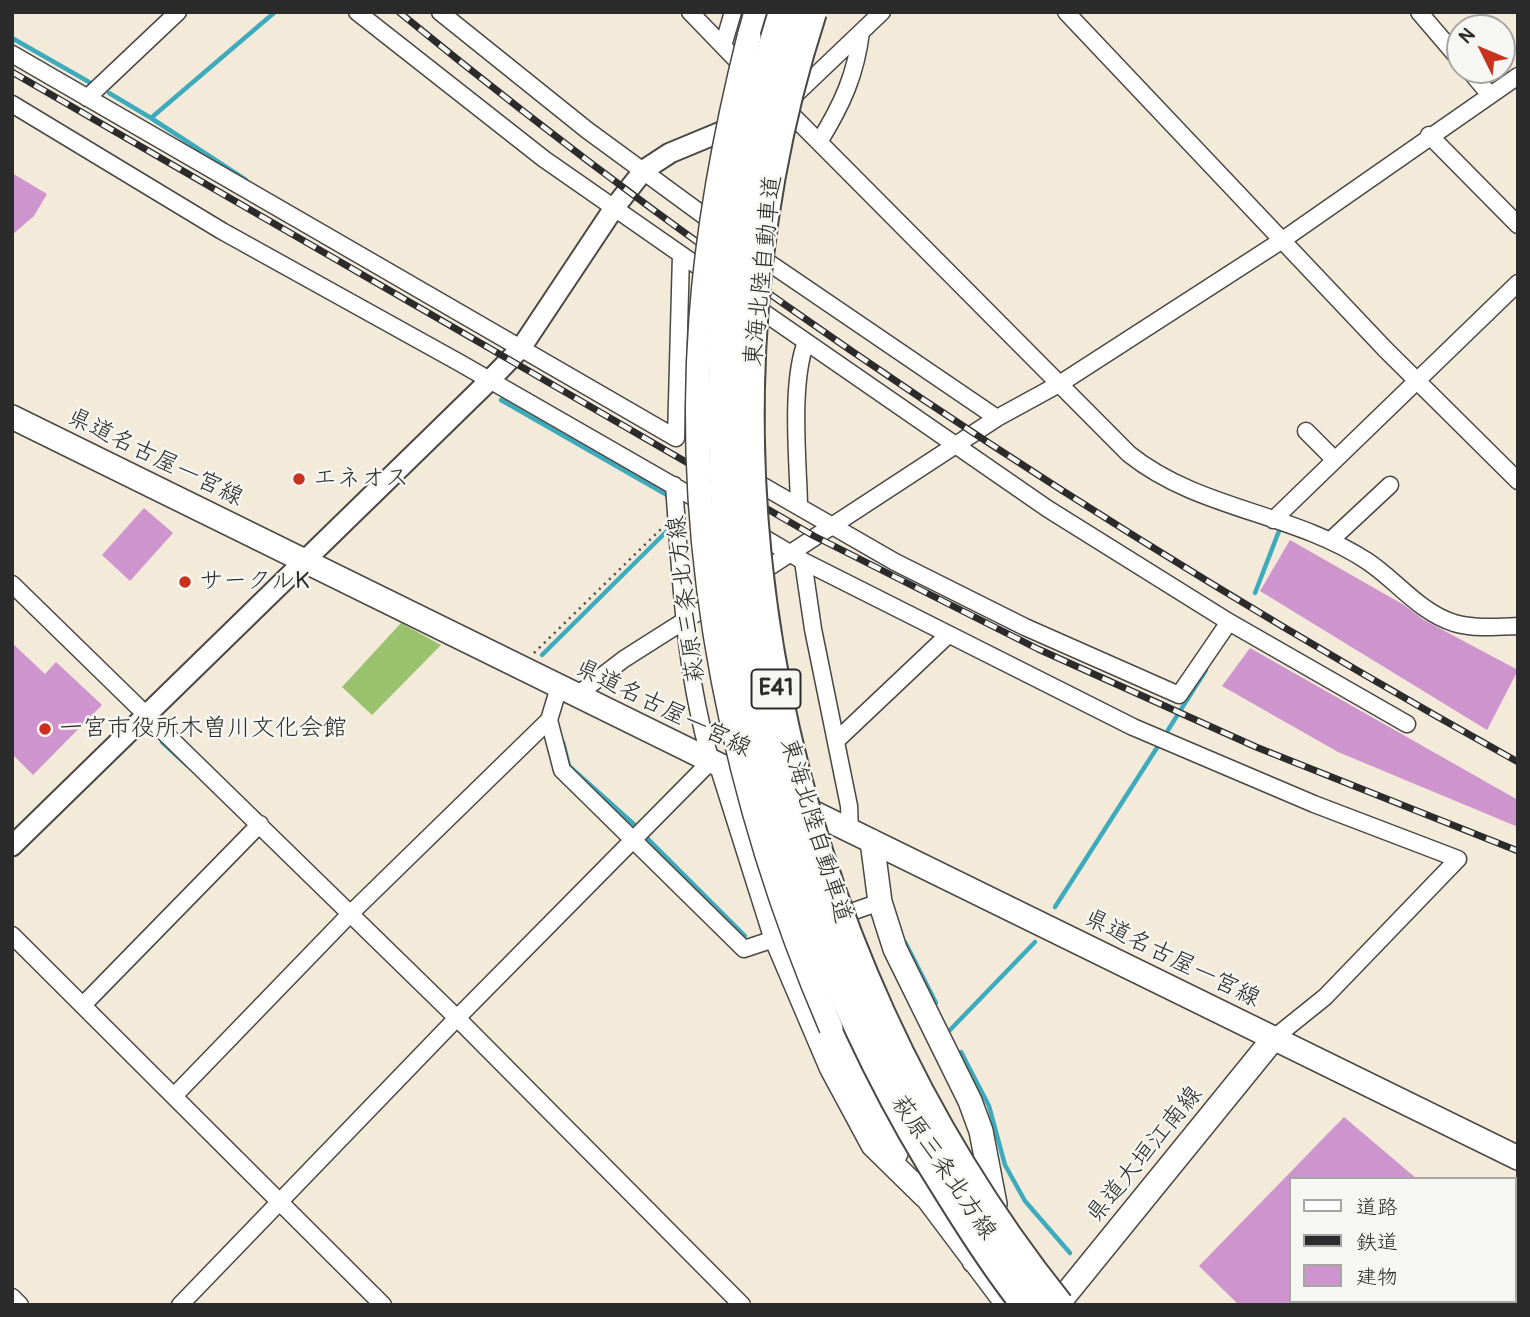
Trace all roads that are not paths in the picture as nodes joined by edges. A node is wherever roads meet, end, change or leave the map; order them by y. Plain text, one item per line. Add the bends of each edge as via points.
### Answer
1 (178, 12) edge
2 (357, 12) edge
3 (440, 12) edge
4 (690, 12) edge
5 (733, 12) edge
6 (756, 12) edge
7 (783, 12) edge
8 (812, 12) edge
9 (1066, 12) edge
10 (1419, 12) edge
11 (880, 13) edge
12 (861, 32) junction
13 (1446, 44) edge
14 (723, 46) junction
15 (12, 54) edge
16 (1518, 76) edge
17 (1481, 84) edge
18 (1490, 95) junction
19 (87, 98) junction
20 (12, 104) edge
21 (783, 106) junction
22 (1429, 135) junction
23 (819, 142) junction
24 (644, 170) junction
25 (614, 208) junction
26 (1518, 225) edge
27 (1283, 239) junction
28 (681, 255) junction
29 (1518, 283) edge
30 (806, 342) junction
31 (520, 348) junction
32 (490, 380) junction
33 (1416, 381) junction
34 (1061, 383) junction
35 (12, 417) edge
36 (997, 418) junction
37 (1306, 431) dead end
38 (676, 438) junction
39 (956, 446) junction
40 (1335, 460) junction
41 (1515, 472) edge
42 (674, 485) junction
43 (1390, 485) dead end
44 (799, 505) junction
45 (1273, 520) junction
46 (832, 527) junction
47 (1331, 540) junction
48 (797, 558) junction
49 (304, 561) junction
50 (12, 584) edge
51 (684, 621) junction
52 (1229, 622) junction
53 (1518, 626) edge
54 (947, 635) junction
55 (568, 691) junction
56 (145, 713) junction
57 (549, 720) junction
58 (1407, 724) dead end
59 (837, 740) junction
60 (716, 764) junction
61 (260, 824) junction
62 (850, 831) junction
63 (635, 840) junction
64 (872, 841) junction
65 (12, 846) edge
66 (880, 902) junction
67 (350, 914) junction
68 (12, 935) edge
69 (776, 938) junction
70 (83, 1005) junction
71 (457, 1018) junction
72 (1274, 1038) junction
73 (174, 1096) junction
74 (1518, 1158) edge
75 (925, 1196) junction
76 (281, 1203) junction
77 (974, 1261) junction
78 (1000, 1296) edge
79 (12, 1297) edge
80 (20, 1305) edge
81 (180, 1305) edge
82 (383, 1305) edge
83 (743, 1305) edge
84 (1016, 1305) edge
85 (1026, 1305) edge
86 (1058, 1305) edge

1 - 19 street
2 - 25 street
3 - 24 street
4 - 14 street
5 - 14 street
6 - 75 main road, 萩原三条北方線, bridge via 720,170 701,318 698,391 703,530 717,650 742,773 788,924 831,1028 883,1133
7 - 85 highway, 東海北陸自動車道 / E41, bridge via 741,193 725,361 728,544 749,690 785,839 808,910 866,1045 935,1171
8 - 86 highway, 東海北陸自動車道 / E41, bridge via 784,116 769,201 752,371 756,546 775,685 810,832 868,987 955,1156
9 - 27 street
10 - 13 street
11 - 12 street
12 - 21 street
12 - 23 street via 857,66 844,102
14 - 21 street
15 - 19 street
16 - 18 street
17 - 18 street
18 - 22 street
19 - 31 street
20 - 32 street via 222,231
21 - 23 street
21 - 24 street via 670,153
22 - 26 street
22 - 27 street
23 - 34 street
24 - 25 street
24 - 36 street via 793,281
25 - 28 street
25 - 31 street
27 - 33 street
27 - 34 street
28 - 30 street
28 - 38 street
29 - 33 street
30 - 39 street
30 - 44 street via 799,391
31 - 32 street
31 - 38 street
32 - 42 street via 559,430 624,466
32 - 49 street
33 - 40 street
33 - 41 street
34 - 36 street
34 - 45 street via 1154,474 1191,493
35 - 49 main road, 県道名古屋一宮線
36 - 39 street
37 - 40 street
38 - 44 street
39 - 46 street
39 - 52 street
40 - 45 street
42 - 48 street
42 - 51 street
43 - 47 street
44 - 46 street
45 - 47 street
46 - 48 street
46 - 52 street via 1025,627 1179,695
47 - 53 street via 1451,622 1474,627
48 - 51 street
48 - 54 street
48 - 59 street
49 - 55 main road, 県道名古屋一宮線
49 - 56 street
50 - 56 street
51 - 55 street
51 - 60 street via 691,681
52 - 58 street
54 - 59 street
54 - 72 street via 1133,727 1458,859 1325,997
55 - 57 street
55 - 60 main road, 県道名古屋一宮線
56 - 61 street
56 - 65 street
57 - 63 street via 562,770
57 - 67 street
59 - 62 street
60 - 62 main road, 県道名古屋一宮線
60 - 63 street
60 - 69 main road
61 - 67 street
61 - 70 street
62 - 64 main road, 県道名古屋一宮線
63 - 69 street via 744,948
63 - 71 street
64 - 66 main road
64 - 72 main road, 県道名古屋一宮線
66 - 69 street
66 - 77 main road via 895,949 981,1131 995,1204
67 - 71 street
67 - 73 street
68 - 70 street
69 - 75 main road via 810,1022 864,1132
70 - 73 street
71 - 76 street
71 - 83 street
72 - 74 main road, 県道名古屋一宮線
72 - 86 main road, 県道大垣江南線
73 - 76 street
75 - 77 main road, 萩原三条北方線
76 - 81 street
76 - 82 street
77 - 78 main road, 萩原三条北方線
78 - 84 main road, 萩原三条北方線
79 - 80 street

